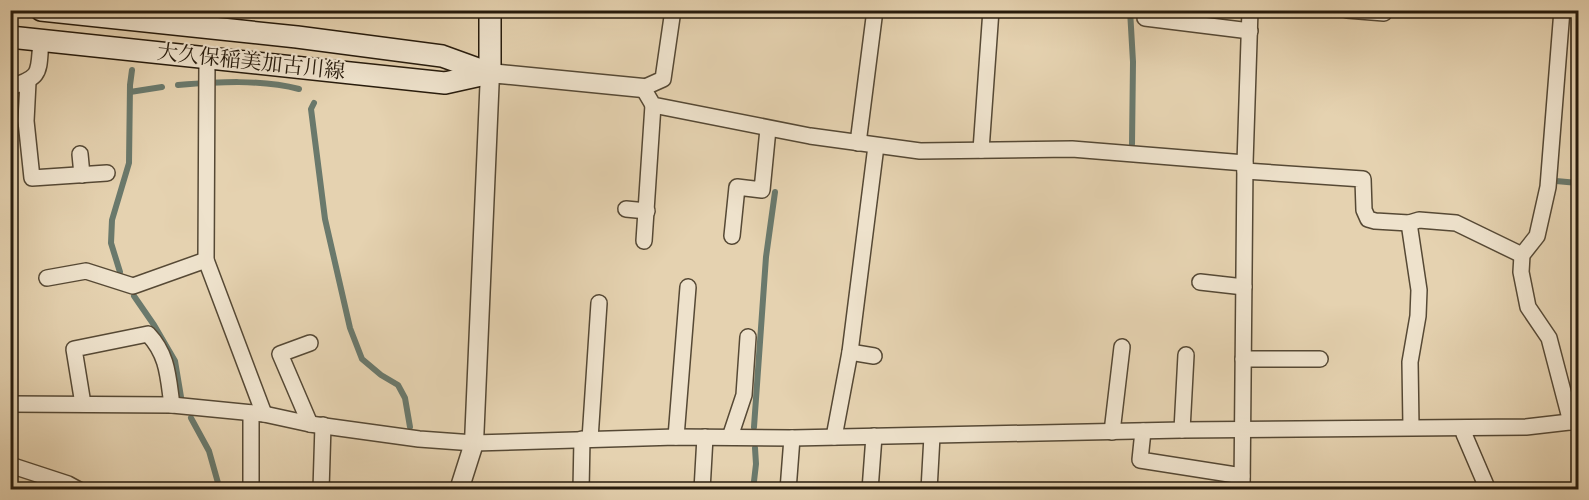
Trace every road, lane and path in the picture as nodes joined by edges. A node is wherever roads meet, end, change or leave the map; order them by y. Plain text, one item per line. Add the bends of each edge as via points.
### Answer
1 (41, 10) edge
2 (490, 10) edge
3 (673, 10) edge
4 (875, 10) edge
5 (991, 10) edge
6 (1250, 10) edge
7 (1347, 10) edge
8 (1562, 10) edge
9 (1384, 13) dead end
10 (1161, 15) edge
11 (1145, 18) dead end
12 (1250, 31) junction
13 (10, 38) edge
14 (41, 41) junction
15 (207, 59) junction
16 (490, 73) junction
17 (28, 82) junction
18 (10, 87) edge
19 (643, 88) junction
20 (653, 105) junction
21 (768, 129) junction
22 (858, 143) junction
23 (876, 146) junction
24 (981, 150) junction
25 (80, 154) dead end
26 (1245, 167) junction
27 (107, 173) dead end
28 (82, 175) junction
29 (626, 210) dead end
30 (647, 211) junction
31 (1409, 223) junction
32 (732, 236) dead end
33 (644, 241) dead end
34 (1522, 255) junction
35 (206, 260) junction
36 (47, 278) dead end
37 (1200, 282) dead end
38 (688, 287) dead end
39 (1244, 287) junction
40 (599, 303) dead end
41 (748, 337) dead end
42 (310, 343) dead end
43 (1122, 347) dead end
44 (850, 352) junction
45 (1186, 355) dead end
46 (874, 356) dead end
47 (1244, 359) junction
48 (1320, 359) dead end
49 (84, 404) junction
50 (10, 405) edge
51 (172, 405) junction
52 (257, 414) junction
53 (1574, 422) edge
54 (316, 424) junction
55 (1411, 427) junction
56 (1465, 428) junction
57 (1243, 429) junction
58 (1182, 430) junction
59 (1143, 431) junction
60 (1112, 432) junction
61 (932, 435) junction
62 (874, 436) junction
63 (676, 437) junction
64 (705, 437) junction
65 (730, 437) junction
66 (834, 437) junction
67 (792, 438) junction
68 (586, 439) junction
69 (474, 443) junction
70 (10, 465) edge
71 (1242, 483) edge
72 (251, 484) dead end
73 (79, 489) edge
74 (321, 489) edge
75 (459, 489) edge
76 (581, 489) edge
77 (702, 489) edge
78 (788, 489) edge
79 (870, 489) edge
80 (929, 489) edge
81 (1488, 489) edge

1 - 16 main road, 大久保稲美加古川線 via 438,55
2 - 16 main road
3 - 19 street via 663,78
4 - 22 street
5 - 24 street
6 - 12 street
7 - 9 street
8 - 34 street via 1548,187 1537,236
10 - 11 street
10 - 12 street
12 - 26 street
13 - 14 main road, 大久保稲美加古川線
14 - 15 main road, 大久保稲美加古川線
14 - 17 street via 37,73
15 - 16 main road, 大久保稲美加古川線 via 445,83
15 - 35 street
16 - 19 street
16 - 69 street
17 - 18 street
17 - 28 street via 26,121 32,178
19 - 20 street
20 - 21 street
20 - 30 street
21 - 22 street
21 - 32 street via 762,190 737,187
22 - 23 street
23 - 24 street via 920,151
23 - 44 street
24 - 26 street via 1071,149
25 - 28 street
26 - 31 street via 1363,178 1368,219
26 - 39 street
27 - 28 street
29 - 30 street
30 - 33 street
31 - 34 street via 1456,223
31 - 55 street via 1419,290 1410,362
34 - 53 street via 1528,307 1549,338
35 - 36 street via 133,286 86,271
35 - 52 street
37 - 39 street
38 - 63 street
39 - 47 street
40 - 68 street
41 - 65 street via 744,395
42 - 54 street via 280,354
43 - 60 street
44 - 46 street
44 - 66 street
45 - 58 street
47 - 48 street
47 - 57 street
49 - 50 street
49 - 51 street
49 - 51 street via 74,349 148,334 159,345 166,364
51 - 52 street
52 - 54 street
52 - 72 street
53 - 56 street
54 - 69 street
54 - 74 street
55 - 56 street
55 - 57 street
56 - 81 street via 1464,434
57 - 58 street
57 - 71 street
58 - 59 street
59 - 60 street
59 - 71 street via 1140,460
60 - 61 street
61 - 62 street
61 - 80 street
62 - 66 street
62 - 79 street
63 - 64 street
63 - 68 street
64 - 65 street
64 - 77 street
65 - 67 street
66 - 67 street
67 - 78 street
68 - 69 street
68 - 76 street
69 - 75 street
70 - 73 street

